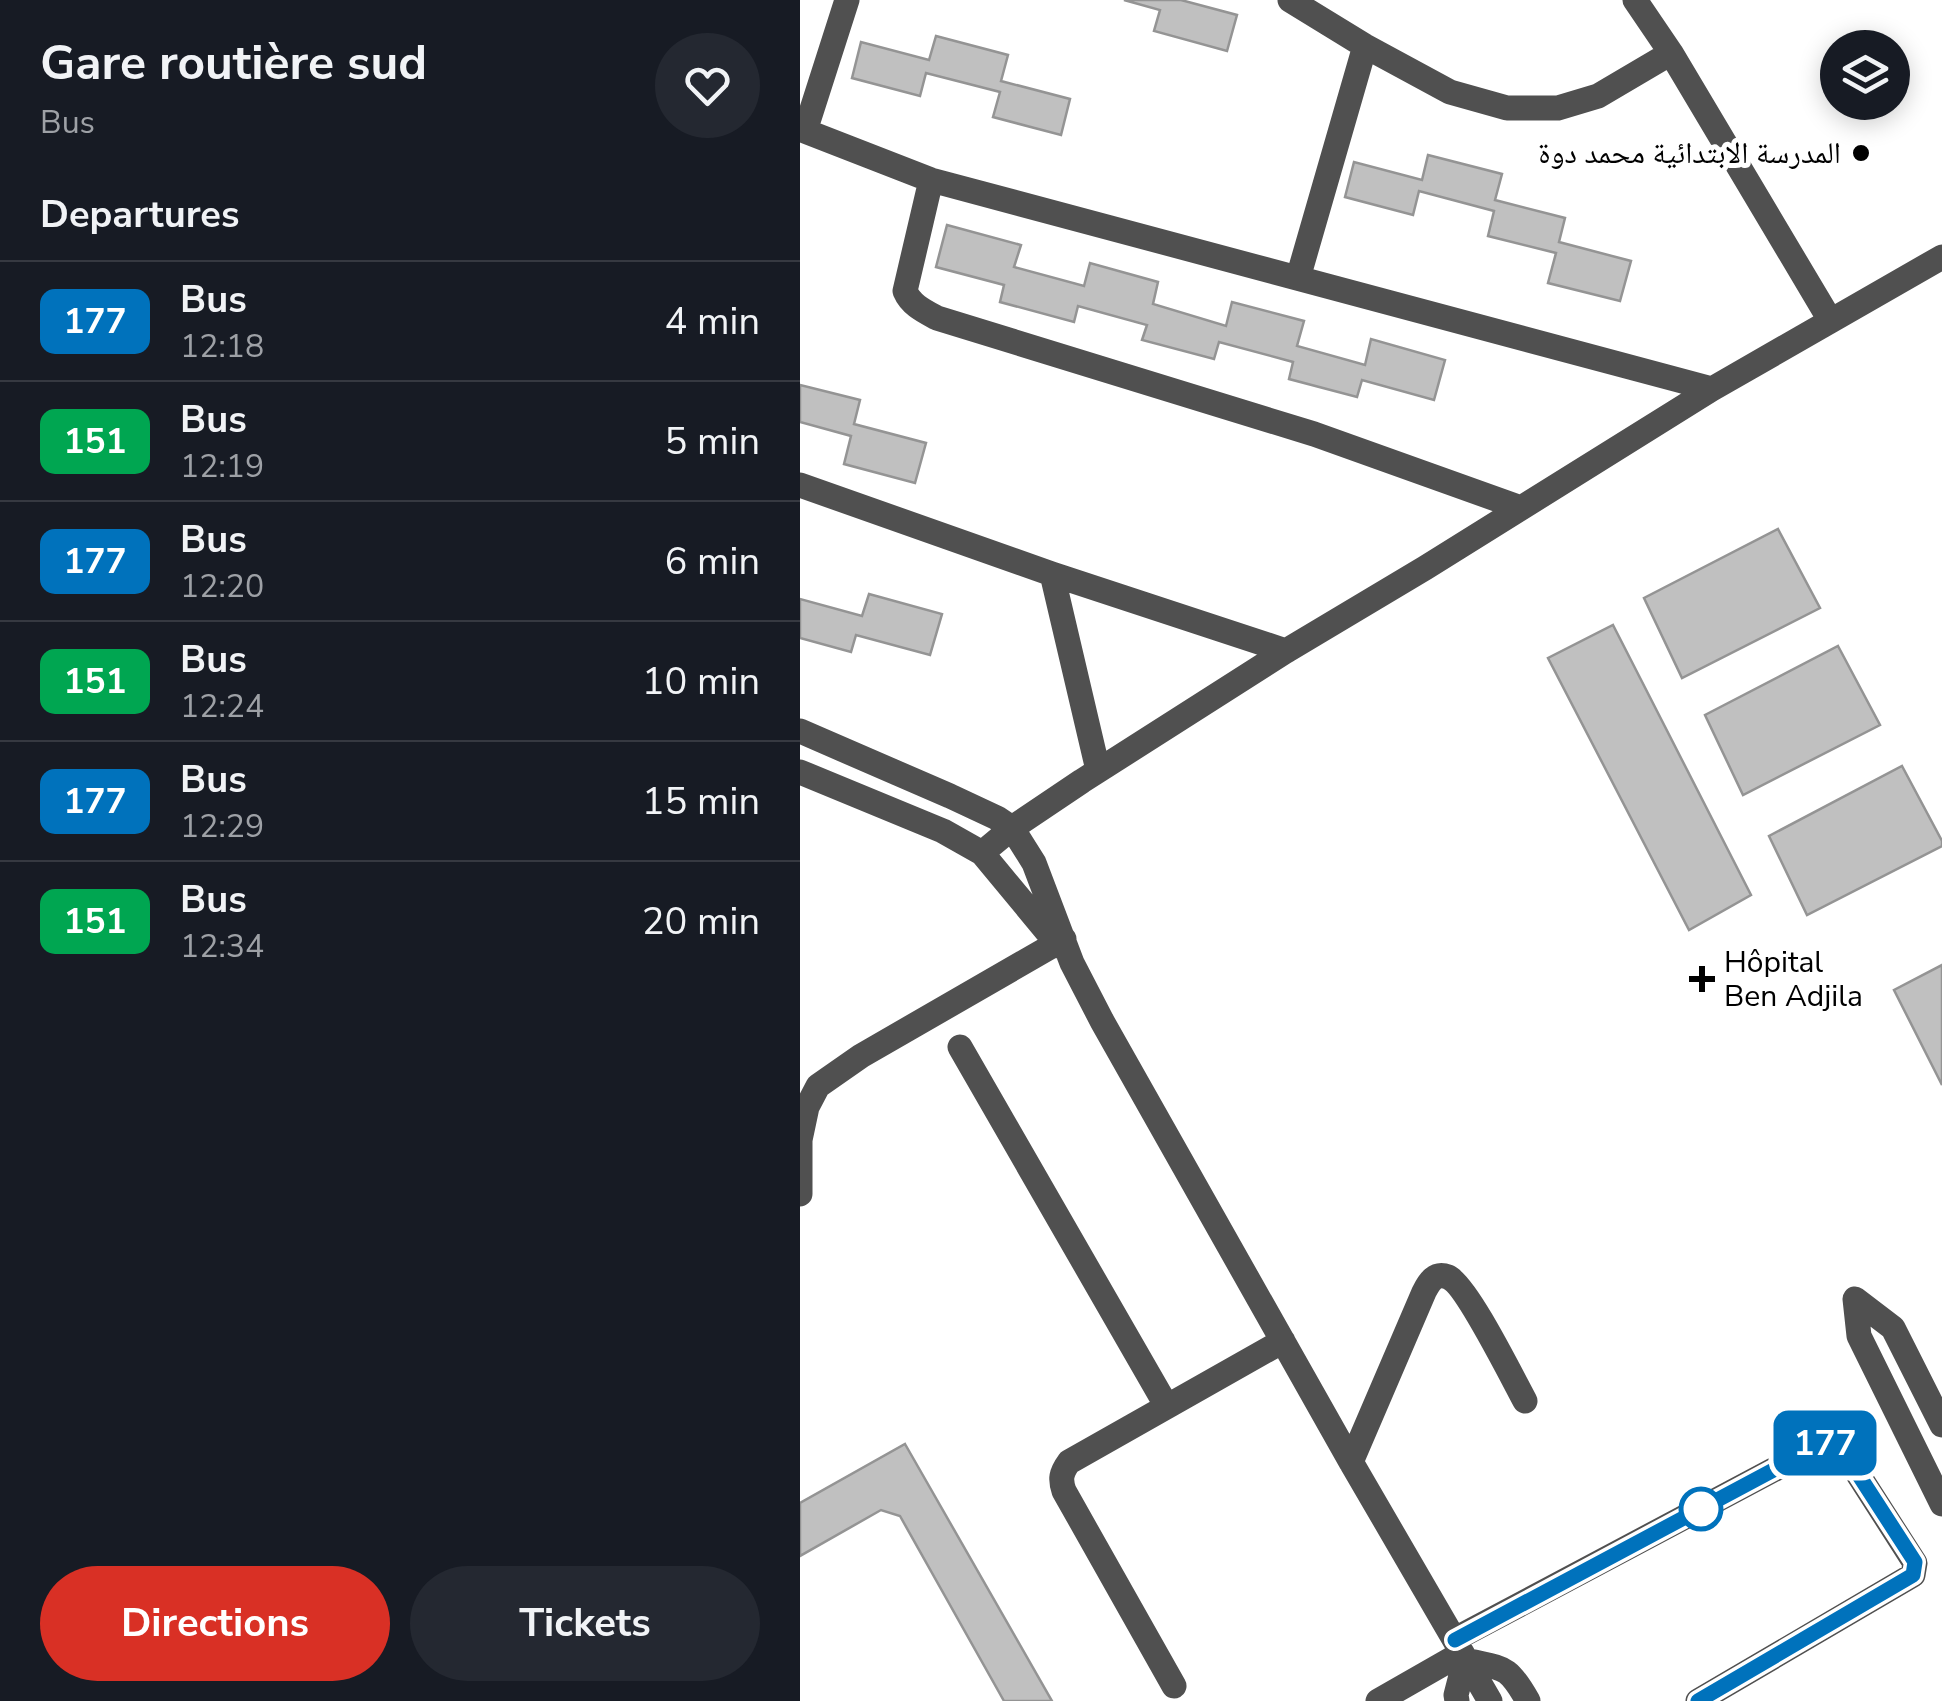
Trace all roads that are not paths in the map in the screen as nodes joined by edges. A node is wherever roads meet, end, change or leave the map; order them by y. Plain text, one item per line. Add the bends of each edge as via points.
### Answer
1 (848, 0) edge
2 (1290, 0) edge
3 (1636, 0) edge
4 (1365, 46) junction
5 (1671, 53) junction
6 (802, 133) edge
7 (931, 180) junction
8 (1942, 256) edge
9 (1298, 278) junction
10 (1830, 320) junction
11 (1712, 389) junction
12 (800, 485) edge
13 (1521, 508) junction
14 (1052, 574) junction
15 (1286, 651) junction
16 (800, 731) edge
17 (1098, 770) junction
18 (800, 772) edge
19 (1012, 828) junction
20 (982, 854) junction
21 (1064, 948) junction
22 (960, 1047) dead end
23 (800, 1194) edge
24 (1282, 1341) junction
25 (1525, 1400) dead end
26 (1166, 1406) junction
27 (1942, 1425) edge
28 (1351, 1462) junction
29 (1942, 1504) edge
30 (1461, 1651) junction
31 (1174, 1686) dead end
32 (1378, 1701) edge
33 (1457, 1701) edge
34 (1490, 1701) edge
35 (1528, 1701) edge
36 (1698, 1701) edge

1 - 6 street
2 - 4 street
3 - 5 street
4 - 5 street via 1450,92 1507,108 1558,108 1598,96
4 - 9 street
5 - 10 street
6 - 7 street
7 - 9 street
7 - 13 street via 905,291 918,308 1314,434
8 - 10 street
9 - 11 street
10 - 11 street
11 - 13 street
12 - 14 street
13 - 15 street
14 - 15 street
14 - 17 street
15 - 17 street
16 - 19 street
17 - 19 street
18 - 20 street
19 - 20 street
19 - 21 street via 1034,863
20 - 21 street
21 - 23 street via 861,1056 818,1086 800,1140
21 - 24 street
22 - 26 street
24 - 26 street
24 - 28 street
25 - 28 street via 1470,1301 1455,1281 1438,1276 1424,1292
26 - 31 street via 1069,1462 1060,1480
27 - 29 street via 1893,1328 1855,1299 1859,1336
28 - 30 street
30 - 32 street
30 - 33 street
30 - 34 street
30 - 35 street via 1505,1670
30 - 36 street via 1826,1442 1838,1443 1915,1562 1913,1575

